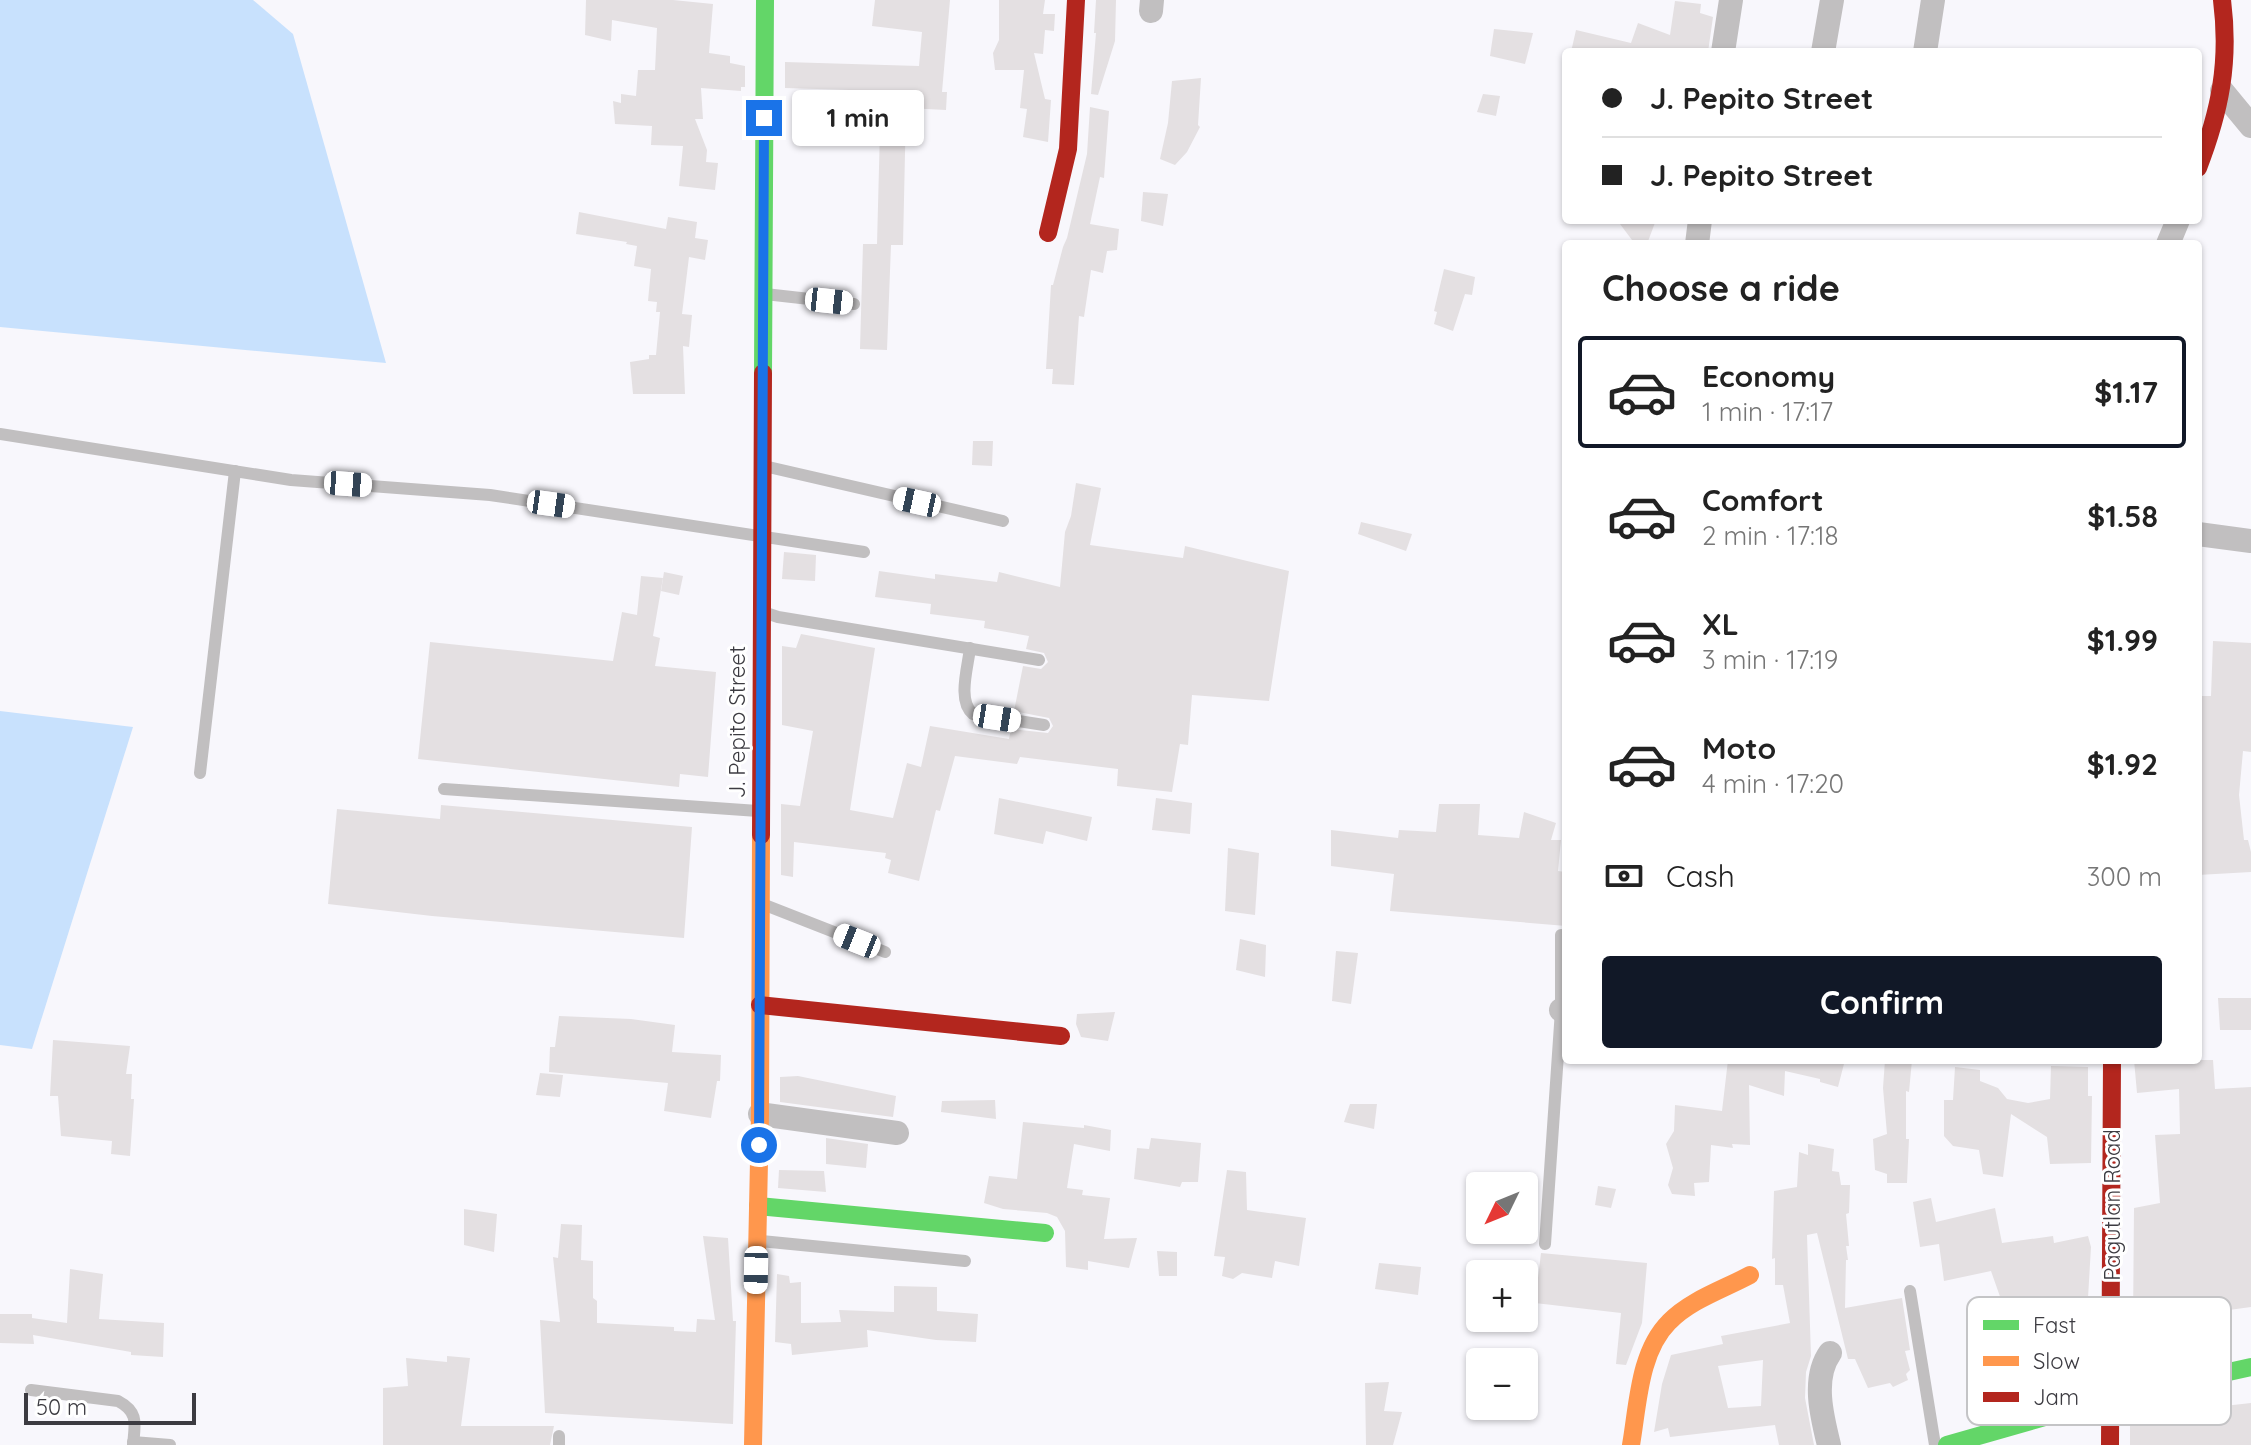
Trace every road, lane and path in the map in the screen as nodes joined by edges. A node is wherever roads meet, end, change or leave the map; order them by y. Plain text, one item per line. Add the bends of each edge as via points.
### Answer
1 (765, 0) edge
2 (1076, 0) edge
3 (1731, 0) edge
4 (1832, 0) edge
5 (1933, 0) edge
6 (2222, 0) edge
7 (1724, 48) edge
8 (1824, 48) edge
9 (1926, 48) edge
10 (2222, 91) junction
11 (2251, 126) edge
12 (2202, 157) edge
13 (1048, 233) dead end
14 (763, 294) junction
15 (854, 304) dead end
16 (0, 434) edge
17 (763, 465) junction
18 (235, 471) junction
19 (1003, 521) dead end
20 (762, 535) junction
21 (2202, 535) edge
22 (2251, 541) edge
23 (864, 552) dead end
24 (762, 611) junction
25 (970, 648) junction
26 (1039, 660) dead end
27 (1044, 725) dead end
28 (200, 773) dead end
29 (444, 789) dead end
30 (761, 811) junction
31 (761, 903) junction
32 (1561, 935) dead end
33 (885, 952) dead end
34 (1562, 972) edge
35 (760, 1005) junction
36 (1562, 1023) edge
37 (1061, 1036) dead end
38 (2112, 1064) edge
39 (760, 1114) junction
40 (897, 1133) dead end
41 (758, 1206) junction
42 (1045, 1233) dead end
43 (757, 1241) junction
44 (1545, 1244) dead end
45 (965, 1261) dead end
46 (1750, 1275) dead end
47 (1910, 1291) dead end
48 (2111, 1297) edge
49 (1830, 1353) dead end
50 (2251, 1367) edge
51 (2231, 1371) edge
52 (31, 1390) dead end
53 (2017, 1425) edge
54 (2110, 1425) edge
55 (133, 1444) edge
56 (170, 1445) edge
57 (753, 1445) edge
58 (1631, 1445) edge
59 (1829, 1445) edge
60 (1935, 1445) edge
61 (1947, 1445) edge
62 (2110, 1445) edge

1 - 14 main road, J. Pepito Street
2 - 13 main road via 1068,149
3 - 7 street
4 - 8 street
5 - 9 street
6 - 10 main road
10 - 11 street
10 - 12 main road
14 - 15 lane
14 - 17 main road, J. Pepito Street
16 - 18 lane
17 - 19 lane
17 - 20 main road, J. Pepito Street
18 - 20 lane via 490,495
18 - 28 lane
20 - 23 lane
20 - 24 main road, J. Pepito Street
21 - 22 street
24 - 25 lane
24 - 30 main road, J. Pepito Street
25 - 26 lane
25 - 27 lane via 964,700 968,711
29 - 30 lane
30 - 31 main road, J. Pepito Street
31 - 33 lane
31 - 35 main road, J. Pepito Street
32 - 34 lane
35 - 37 main road
35 - 39 main road, J. Pepito Street
36 - 44 lane
38 - 48 main road, Pagutlan Road
39 - 40 street
39 - 41 main road, J. Pepito Street
41 - 42 main road
41 - 43 main road, J. Pepito Street
43 - 45 lane
43 - 57 main road, J. Pepito Street
46 - 58 main road via 1671,1320 1656,1338
47 - 60 lane
49 - 59 street via 1821,1376
50 - 51 main road
52 - 55 lane via 126,1405 136,1419
53 - 61 main road
54 - 62 main road, Pagutlan Road
55 - 56 lane

